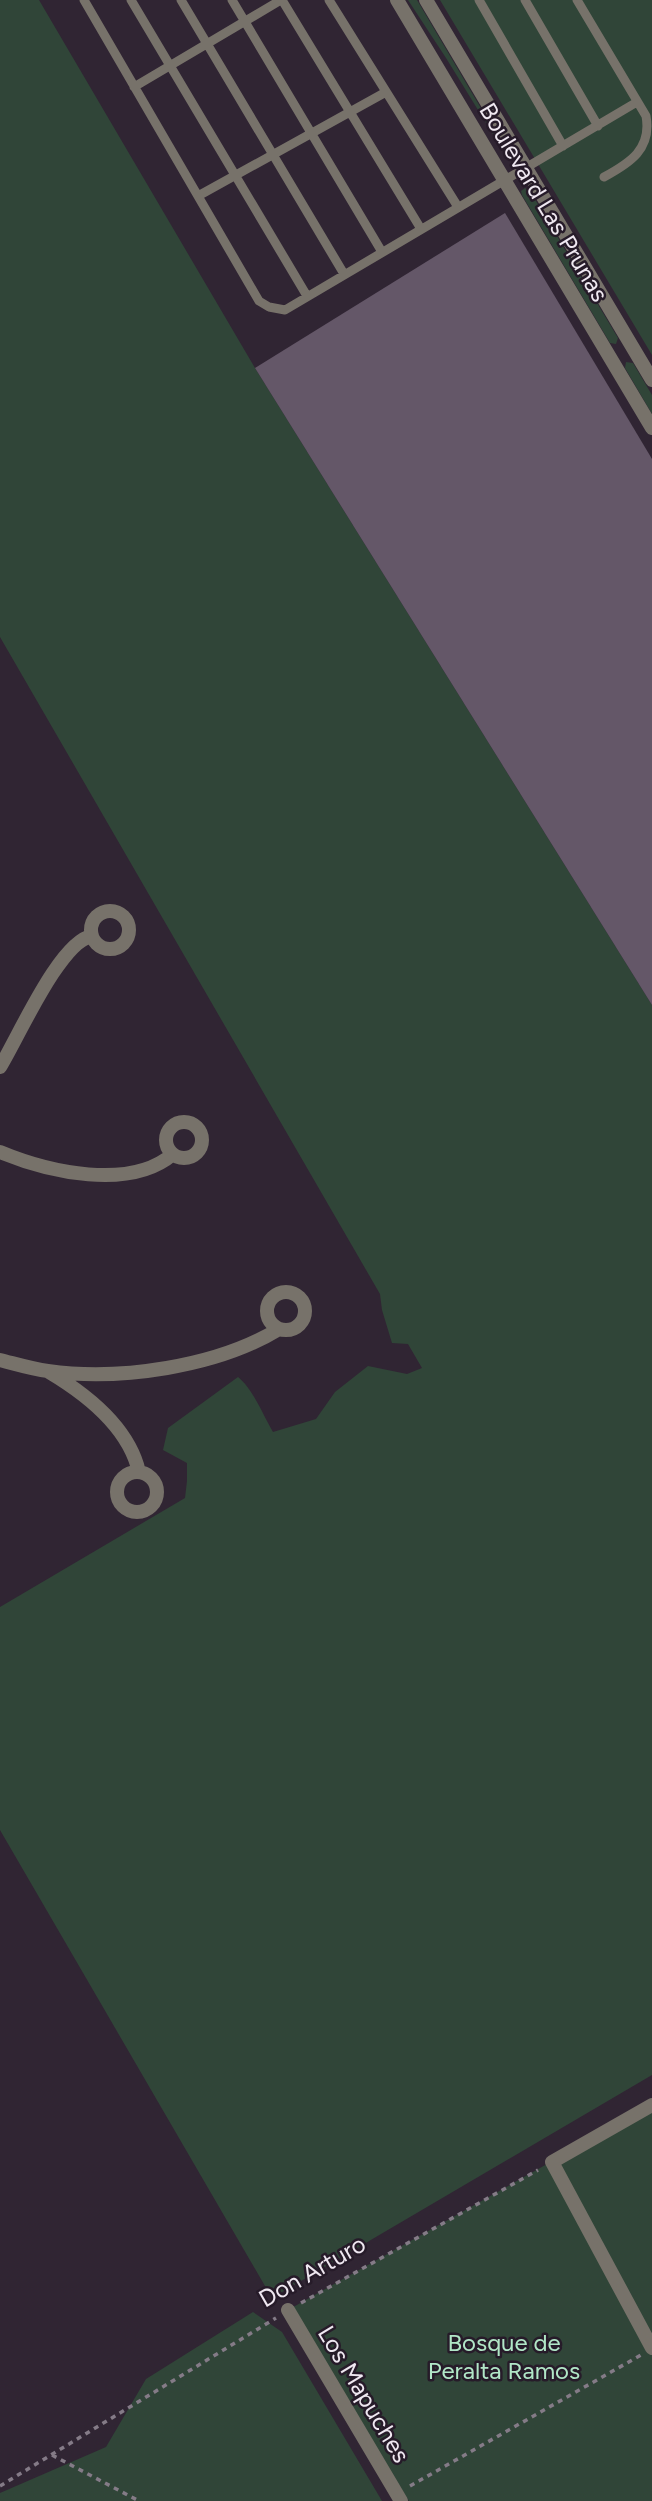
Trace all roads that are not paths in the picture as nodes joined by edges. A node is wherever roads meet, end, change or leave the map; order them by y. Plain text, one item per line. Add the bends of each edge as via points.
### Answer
1 (84, 0) edge
2 (131, 0) edge
3 (181, 0) edge
4 (232, 0) edge
5 (281, 0) edge
6 (329, 0) edge
7 (397, 0) edge
8 (426, 0) edge
9 (479, 0) edge
10 (525, 0) edge
11 (577, 0) edge
12 (246, 23) junction
13 (208, 45) junction
14 (170, 66) junction
15 (134, 87) junction
16 (386, 92) junction
17 (637, 102) junction
18 (350, 112) junction
19 (598, 126) junction
20 (311, 133) junction
21 (563, 146) junction
22 (273, 154) junction
23 (525, 167) junction
24 (235, 175) junction
25 (604, 177) dead end
26 (504, 180) junction
27 (198, 196) junction
28 (458, 207) junction
29 (421, 229) junction
30 (382, 252) junction
31 (344, 274) junction
32 (307, 296) junction
33 (632, 347) junction
34 (611, 359) junction
35 (652, 380) edge
36 (652, 428) edge
37 (92, 936) dead end
38 (0, 1067) edge
39 (0, 1152) edge
40 (173, 1154) dead end
41 (279, 1329) dead end
42 (0, 1360) edge
43 (48, 1371) junction
44 (139, 1472) dead end
45 (652, 2105) edge
46 (288, 2310) road end
47 (652, 2348) edge
48 (399, 2497) edge

1 - 15 lane
2 - 14 lane
3 - 13 lane
4 - 12 lane
5 - 12 lane
5 - 18 lane
6 - 16 lane
7 - 26 street, Boulevard Las Prunas
8 - 23 street, Boulevard Las Prunas
9 - 21 lane
10 - 19 lane
11 - 17 lane
12 - 13 lane
12 - 20 lane
13 - 14 lane
13 - 22 lane
14 - 15 lane
14 - 24 lane
15 - 27 lane
16 - 18 lane
16 - 28 lane
17 - 19 lane
17 - 25 lane via 649,127 646,141 634,160
18 - 20 lane
18 - 29 lane
19 - 21 lane
20 - 22 lane
20 - 30 lane
21 - 23 lane
22 - 24 lane
22 - 31 lane
23 - 26 lane
23 - 33 street, Boulevard Las Prunas
24 - 27 lane
24 - 32 lane
26 - 28 lane
26 - 34 street, Boulevard Las Prunas
27 - 32 lane via 258,301 285,310
28 - 29 lane
29 - 30 lane
30 - 31 lane
31 - 32 lane
33 - 34 street
33 - 35 street, Boulevard Las Prunas
34 - 36 street, Boulevard Las Prunas
37 - 38 street via 77,942 59,963
39 - 40 street via 47,1168 92,1174 138,1172
41 - 43 street via 254,1344 175,1366 95,1374
42 - 43 street
43 - 44 street via 78,1390 111,1423 132,1451
45 - 47 street via 552,2162
46 - 48 street, Los Mapuches

